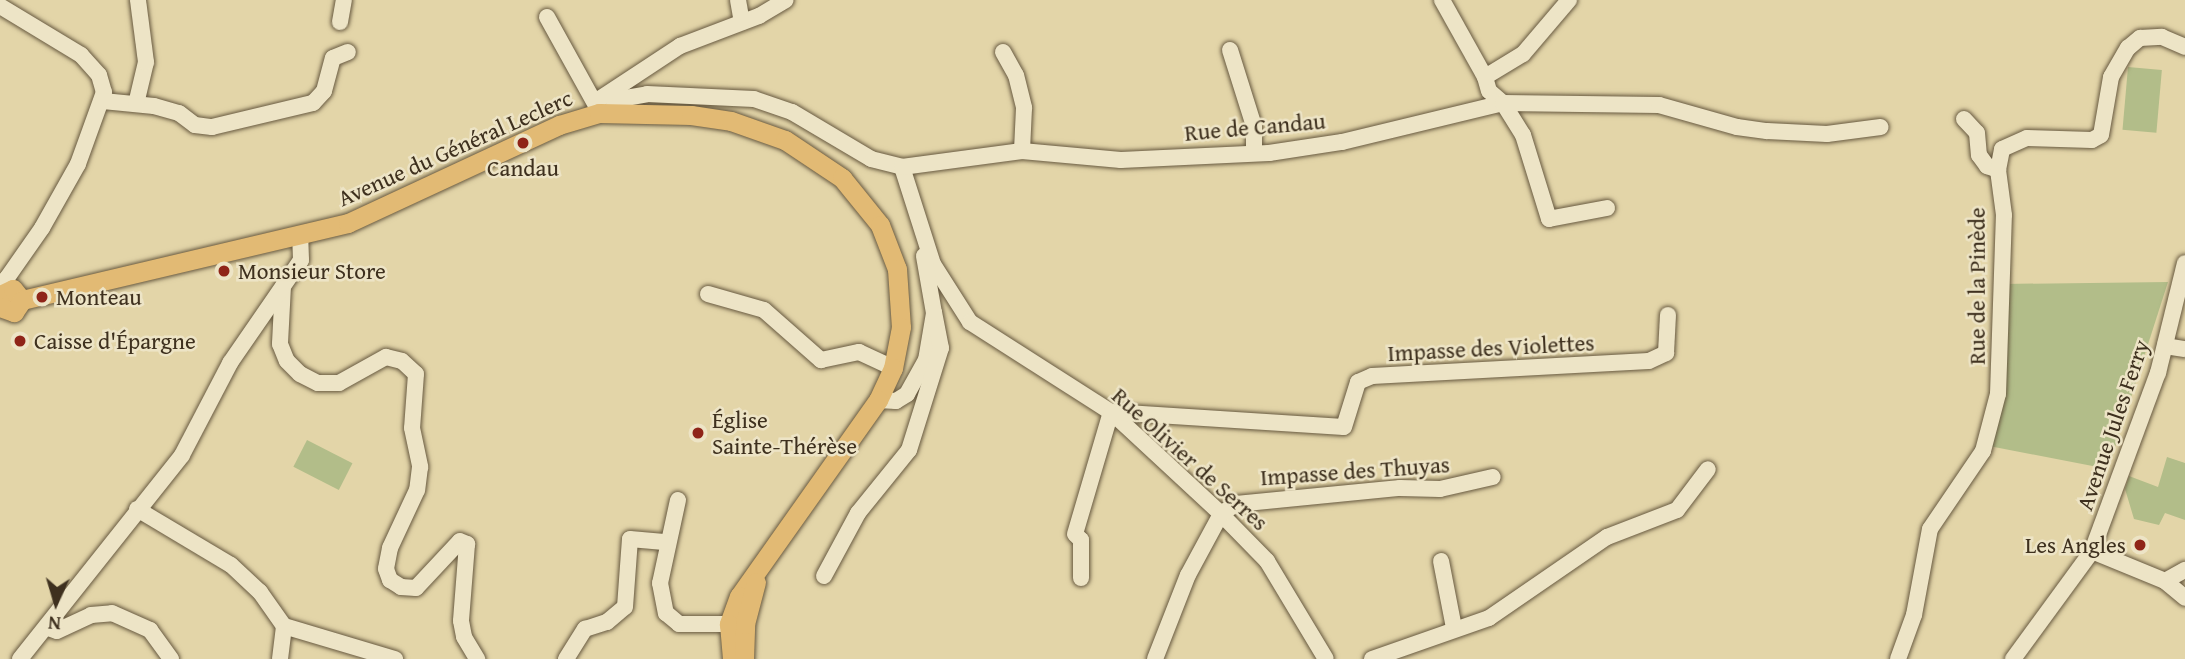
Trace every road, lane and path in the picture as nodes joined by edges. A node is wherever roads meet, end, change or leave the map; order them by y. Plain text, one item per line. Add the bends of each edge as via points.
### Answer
1 (138, 0) edge
2 (344, 0) edge
3 (738, 0) edge
4 (786, 0) edge
5 (1442, 0) edge
6 (1569, 0) edge
7 (0, 6) edge
8 (547, 18) dead end
9 (340, 22) dead end
10 (742, 22) junction
11 (2185, 47) edge
12 (1230, 50) dead end
13 (348, 52) dead end
14 (1003, 52) dead end
15 (1485, 77) junction
16 (103, 101) junction
17 (1503, 103) junction
18 (136, 104) junction
19 (602, 109) junction
20 (1964, 119) dead end
21 (1881, 127) dead end
22 (1022, 151) junction
23 (1254, 152) junction
24 (902, 167) junction
25 (1998, 170) junction
26 (1607, 208) dead end
27 (922, 229) junction
28 (300, 237) junction
29 (2185, 263) edge
30 (283, 286) junction
31 (708, 294) dead end
32 (7, 298) edge
33 (934, 313) junction
34 (1668, 315) dead end
35 (2165, 346) junction
36 (2185, 349) edge
37 (893, 368) junction
38 (878, 400) junction
39 (1111, 412) junction
40 (1708, 469) dead end
41 (1493, 477) dead end
42 (678, 500) dead end
43 (138, 509) junction
44 (1221, 514) junction
45 (667, 542) junction
46 (2092, 551) junction
47 (1441, 561) dead end
48 (2185, 570) edge
49 (824, 576) dead end
50 (1081, 578) dead end
51 (2165, 581) junction
52 (2185, 598) edge
53 (737, 624) junction
54 (284, 626) junction
55 (48, 628) junction
56 (1454, 628) junction
57 (20, 659) edge
58 (171, 659) edge
59 (280, 659) edge
60 (395, 659) edge
61 (477, 659) edge
62 (566, 659) edge
63 (732, 659) edge
64 (744, 659) edge
65 (1155, 659) edge
66 (1326, 659) edge
67 (1372, 659) edge
68 (1898, 659) edge
69 (2013, 659) edge

1 - 18 street via 146,62
2 - 9 street
3 - 10 street
4 - 10 street
5 - 15 street
6 - 15 street via 1523,54
7 - 16 street via 93,65 102,79
8 - 19 street
10 - 19 street via 680,46
11 - 25 street via 2162,37 2140,38 2117,62 2101,135 2092,140 2012,141 2002,149
12 - 23 street via 1254,126
13 - 18 street via 333,58 324,91 313,103 206,127 179,113
14 - 22 street via 1016,75 1024,108
15 - 17 street via 1489,91
16 - 18 street
16 - 32 street via 78,164 7,278
17 - 21 street, Rue de Candau via 1659,105 1767,131 1827,134
17 - 23 street, Rue de Candau via 1342,142
17 - 26 street via 1523,135 1549,219
19 - 24 street via 646,94 754,99 792,112 871,159
19 - 28 main road, Avenue du Général Leclerc via 369,216
19 - 37 main road, Avenue du Général Leclerc via 691,115 760,129 816,158 842,178 880,225 897,269 901,327
20 - 25 street via 1977,133 1979,155 1987,166
22 - 23 street, Rue de Candau via 1121,160
22 - 24 street, Rue de Candau
24 - 27 street, Rue Olivier de Serres
25 - 68 street, Rue de la Pinède via 2004,215 1995,411 1976,464 1930,528 1914,615
27 - 33 street
27 - 39 street, Rue Olivier de Serres via 933,264 970,322
28 - 30 street via 301,260
28 - 32 main road, Avenue du Général Leclerc
29 - 35 street, Avenue Jules Ferry
30 - 43 street via 230,363 182,455
30 - 61 street via 280,344 287,361 300,374 318,383 339,383 386,357 402,361 416,374 412,428 420,467 417,490 390,548 386,569 390,580 401,587 416,588 460,541 467,544 461,621
31 - 37 street via 764,310 821,360 859,352
33 - 38 street via 926,360 907,394 896,401
33 - 49 street via 941,348 909,450 859,513
34 - 39 street, Impasse des Violettes via 1666,353 1649,361 1372,376 1358,382 1345,427
35 - 36 street
35 - 46 street, Avenue Jules Ferry
37 - 38 main road, Avenue du Général Leclerc
38 - 53 main road, Avenue du Général Leclerc via 739,596
39 - 44 street, Rue Olivier de Serres
39 - 50 street via 1075,534 1081,540
40 - 56 street via 1677,510 1607,537 1523,599 1489,618
41 - 44 street, Impasse des Thuyas via 1440,489 1400,488 1237,504
42 - 45 street
43 - 54 street via 231,565 260,592
43 - 55 street
44 - 65 street via 1188,575
44 - 66 street, Rue Olivier de Serres via 1267,561
45 - 53 street via 660,583 666,613 679,624
45 - 62 street via 630,539 625,607 607,622 585,629
46 - 51 street
46 - 69 street, Avenue Jules Ferry
47 - 56 street
48 - 51 street
51 - 52 street
53 - 63 main road, Avenue du Général Leclerc
53 - 64 main road, Avenue du Général Leclerc
54 - 59 street
54 - 60 street
55 - 57 street
55 - 58 street via 57,631 91,615 112,613 150,630
56 - 67 street

